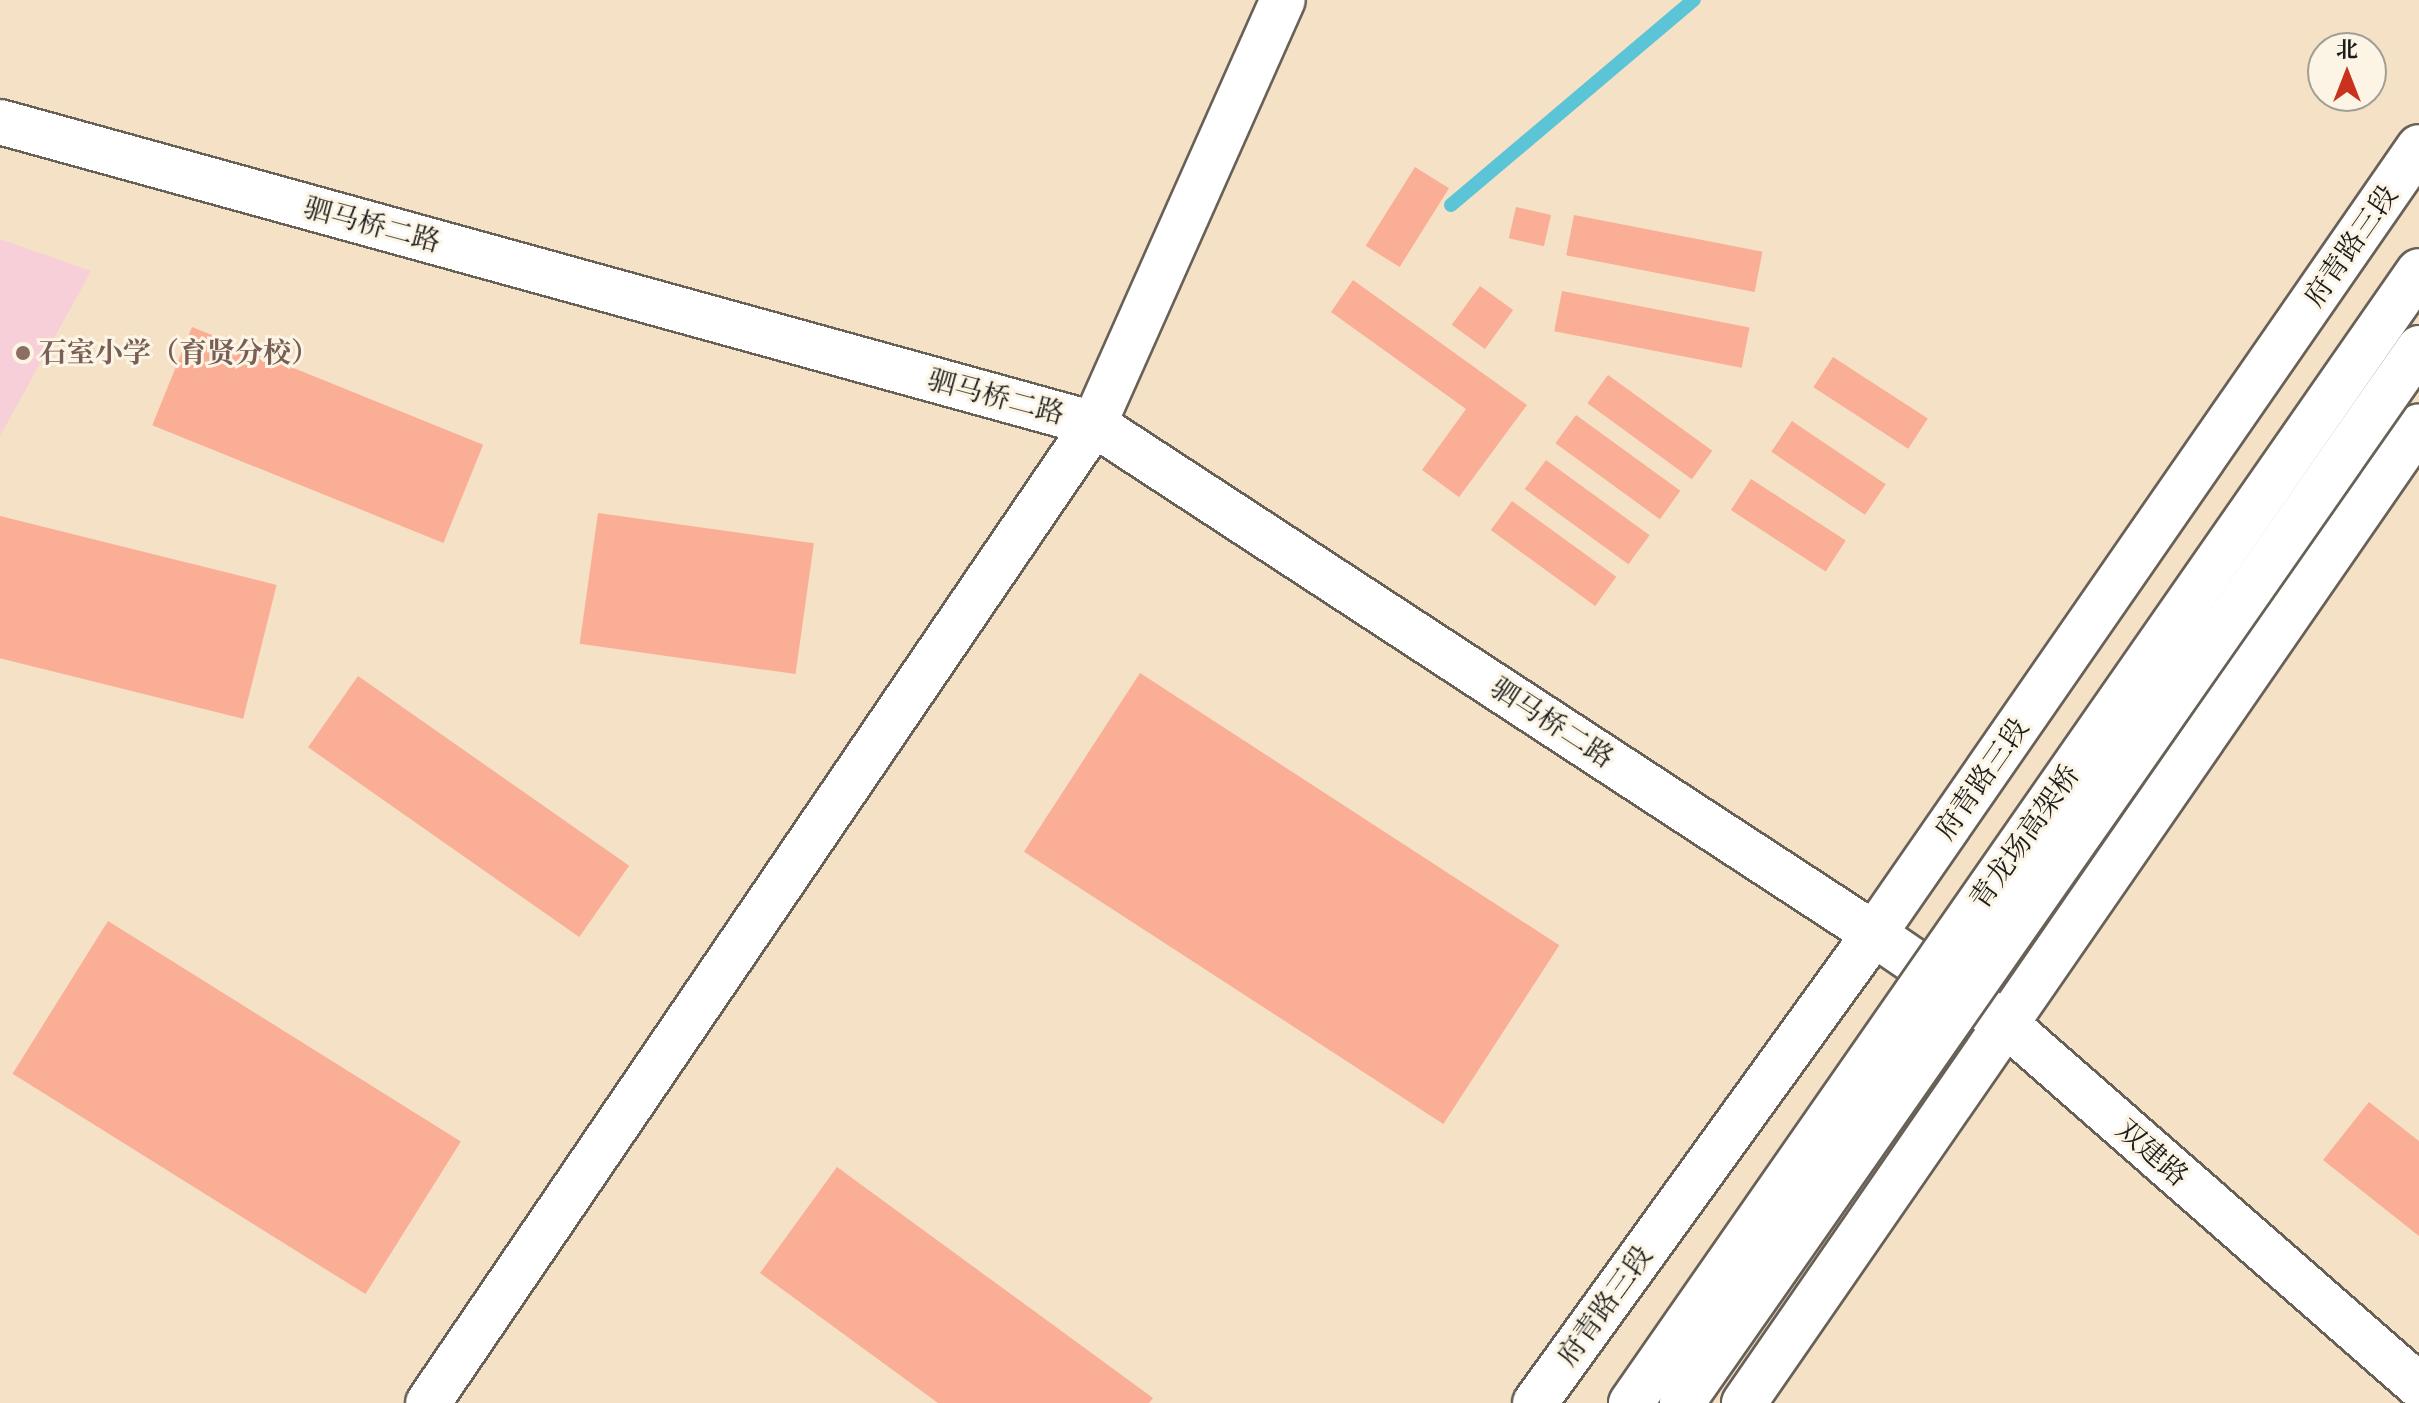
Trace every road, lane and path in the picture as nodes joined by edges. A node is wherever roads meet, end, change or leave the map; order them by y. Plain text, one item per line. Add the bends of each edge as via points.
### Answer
1 (1283, 0) edge
2 (0, 122) edge
3 (2419, 147) edge
4 (2419, 271) edge
5 (2419, 348) edge
6 (1094, 424) junction
7 (2419, 426) edge
8 (1874, 934) junction
9 (2006, 1024) junction
10 (2419, 1386) edge
11 (428, 1403) edge
12 (1535, 1403) edge
13 (1631, 1403) edge
14 (1682, 1403) edge
15 (1744, 1403) edge

1 - 6 main road
2 - 6 main road, 驷马桥二路
3 - 8 main road, 府青路三段
4 - 13 main road, 青龙场高架桥, bridge
5 - 14 main road, 青龙场高架桥, bridge
6 - 8 main road, 驷马桥二路
6 - 11 main road
7 - 9 main road
8 - 9 main road, 双建路
8 - 12 main road, 府青路三段
9 - 10 main road, 双建路
9 - 15 main road

